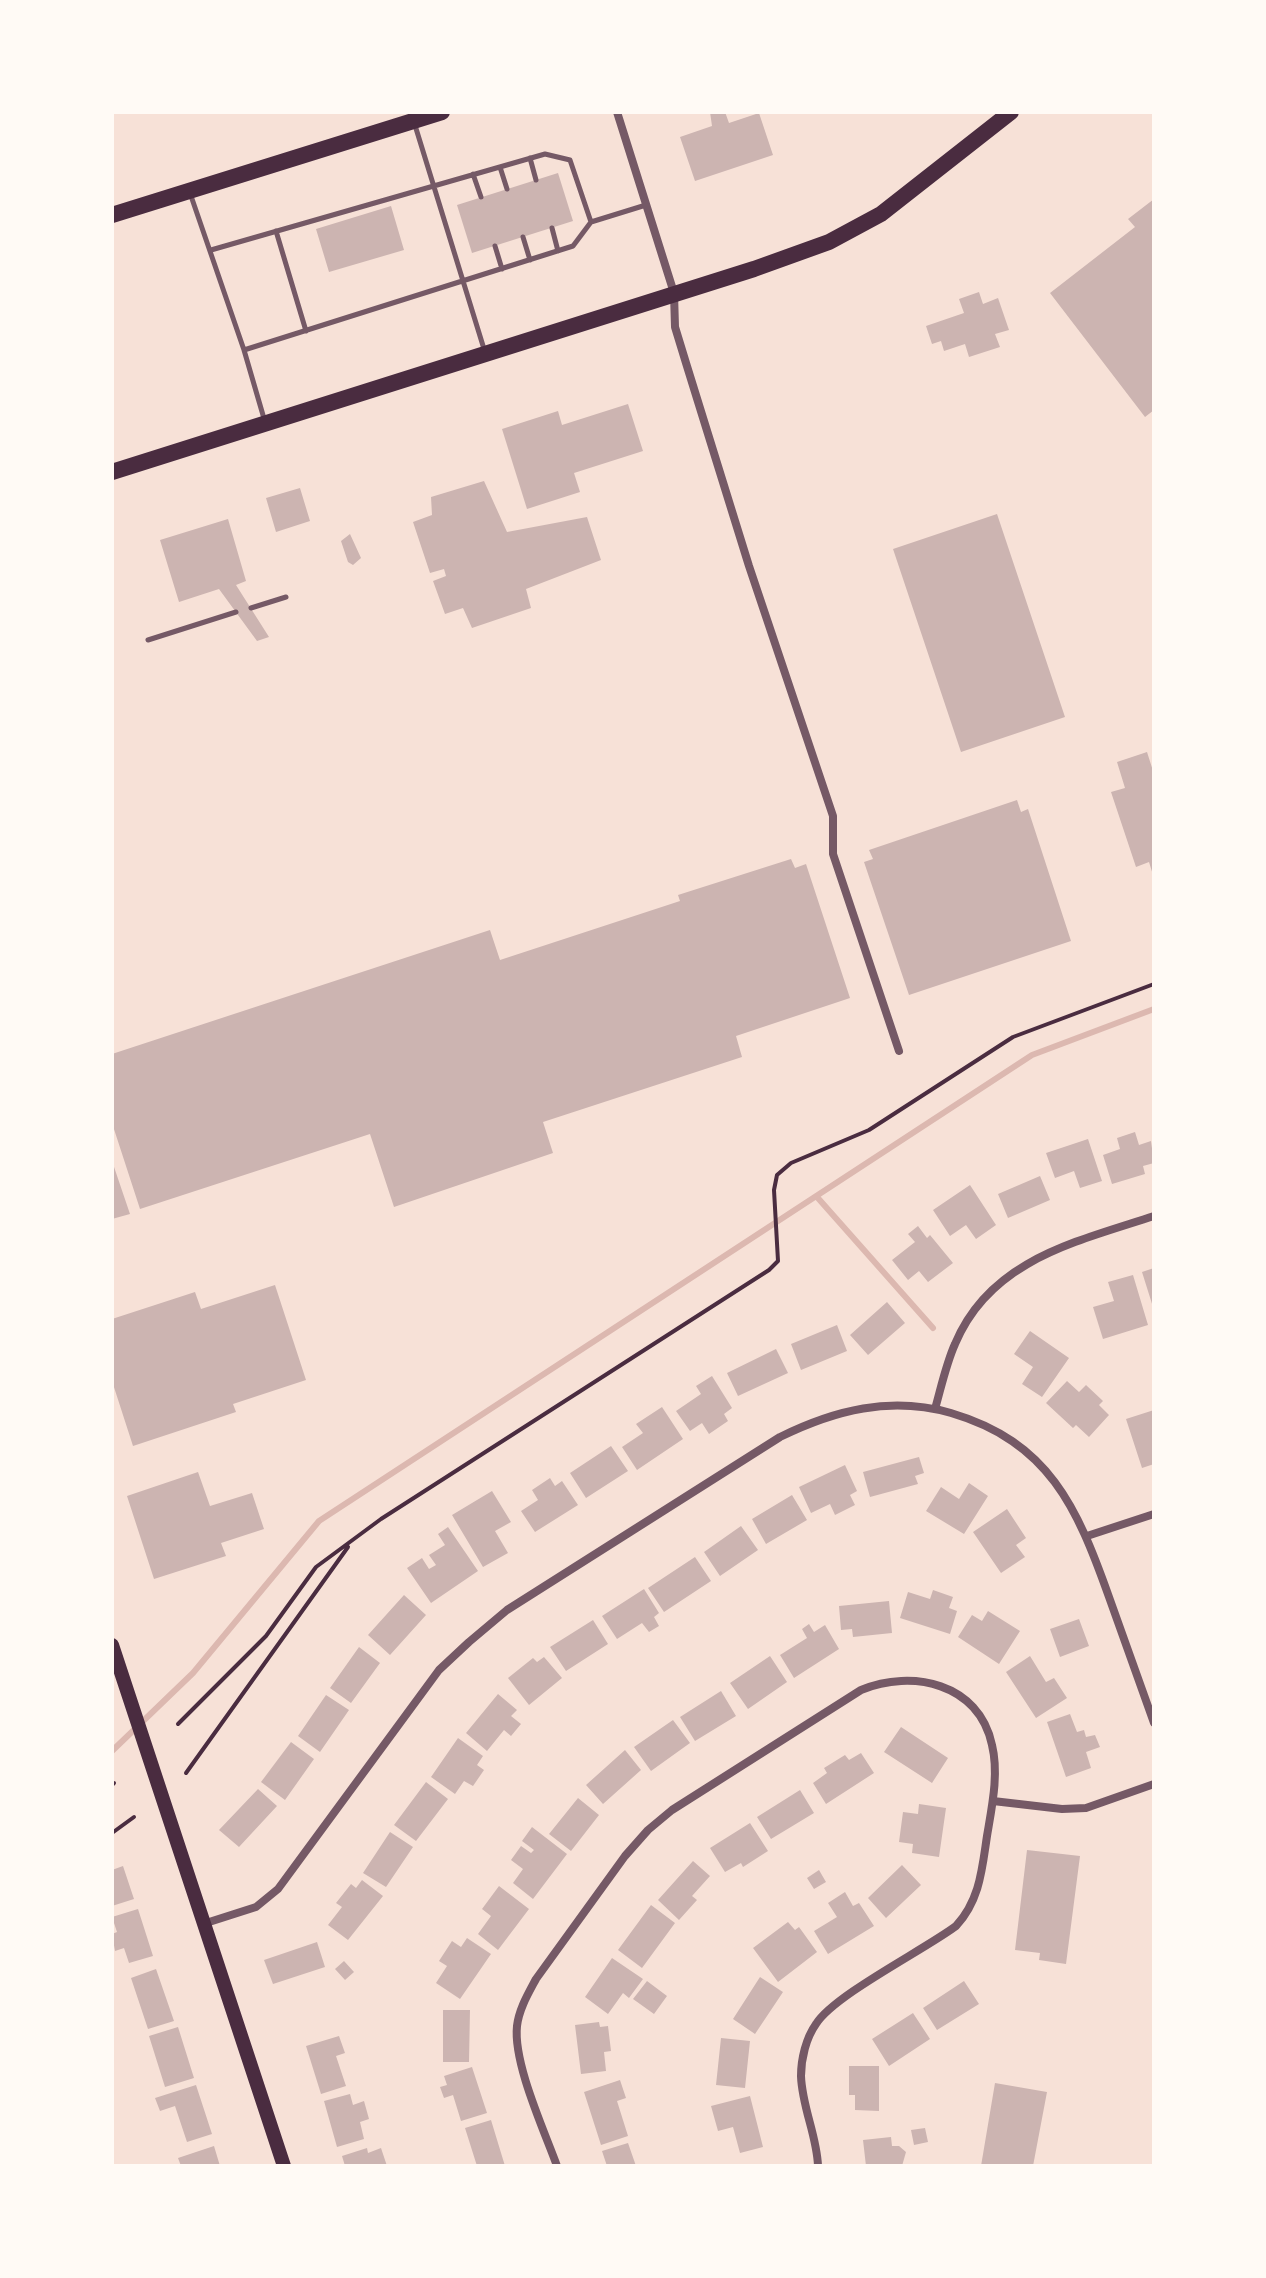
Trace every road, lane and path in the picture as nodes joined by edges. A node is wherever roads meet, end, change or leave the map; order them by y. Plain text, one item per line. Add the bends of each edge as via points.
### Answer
1 (442, 112) edge
2 (617, 112) edge
3 (1011, 112) edge
4 (413, 121) junction
5 (530, 158) junction
6 (500, 167) junction
7 (473, 174) junction
8 (536, 180) dead end
9 (433, 186) junction
10 (507, 189) dead end
11 (190, 191) junction
12 (481, 197) dead end
13 (646, 205) junction
14 (112, 215) edge
15 (591, 222) junction
16 (552, 228) dead end
17 (276, 231) junction
18 (523, 237) dead end
19 (495, 246) dead end
20 (211, 250) junction
21 (558, 251) junction
22 (530, 260) junction
23 (502, 269) junction
24 (461, 281) junction
25 (674, 293) junction
26 (306, 331) junction
27 (244, 350) junction
28 (485, 353) junction
29 (265, 423) junction
30 (112, 472) edge
31 (286, 597) dead end
32 (251, 608) dead end
33 (236, 612) dead end
34 (148, 640) dead end
35 (1154, 984) edge
36 (899, 1051) dead end
37 (1154, 1216) edge
38 (935, 1409) junction
39 (1154, 1514) edge
40 (1087, 1536) junction
41 (349, 1545) junction
42 (112, 1645) edge
43 (1154, 1723) edge
44 (178, 1724) dead end
45 (186, 1773) dead end
46 (1154, 1784) edge
47 (993, 1801) junction
48 (134, 1817) dead end
49 (112, 1833) edge
50 (206, 1923) junction
51 (284, 2166) edge
52 (557, 2166) edge
53 (818, 2166) edge

1 - 4 highway
2 - 13 street
3 - 25 highway via 909,195 858,227 775,262
4 - 9 lane
4 - 11 highway
5 - 6 lane
5 - 8 lane
5 - 15 lane via 545,154 570,160
6 - 7 lane
6 - 10 lane
7 - 9 lane
7 - 12 lane
9 - 17 lane
9 - 24 lane
11 - 14 highway
11 - 20 lane
13 - 15 lane
13 - 25 street
15 - 21 lane via 573,246
16 - 21 lane
17 - 20 lane
17 - 26 lane
18 - 22 lane
19 - 23 lane
20 - 27 lane
21 - 22 lane
22 - 23 lane
23 - 24 lane
24 - 26 lane
24 - 28 lane
25 - 28 highway
25 - 36 street via 675,327 833,816 833,854
26 - 27 lane
27 - 29 lane
28 - 29 highway
29 - 30 highway
31 - 32 lane
33 - 34 lane
35 - 41 path via 1013,1037 869,1130 791,1163 777,1175 778,1261 769,1270 381,1519
37 - 38 street via 1050,1249 995,1284 954,1344
38 - 40 street via 980,1422 1013,1439 1042,1463
38 - 50 street via 891,1405 819,1418 780,1437 507,1610 439,1670 278,1889 256,1907
39 - 40 street
40 - 43 street
41 - 44 path via 316,1567 266,1636
41 - 45 path
42 - 50 main road
46 - 47 street via 1086,1808
47 - 52 street via 992,1742 978,1711 932,1682 896,1679 861,1690 672,1810 625,1856 524,2000 517,2028 522,2062
47 - 53 street via 979,1885 967,1913 942,1936 836,2004 817,2022 806,2044 803,2108
48 - 49 path
50 - 51 main road

